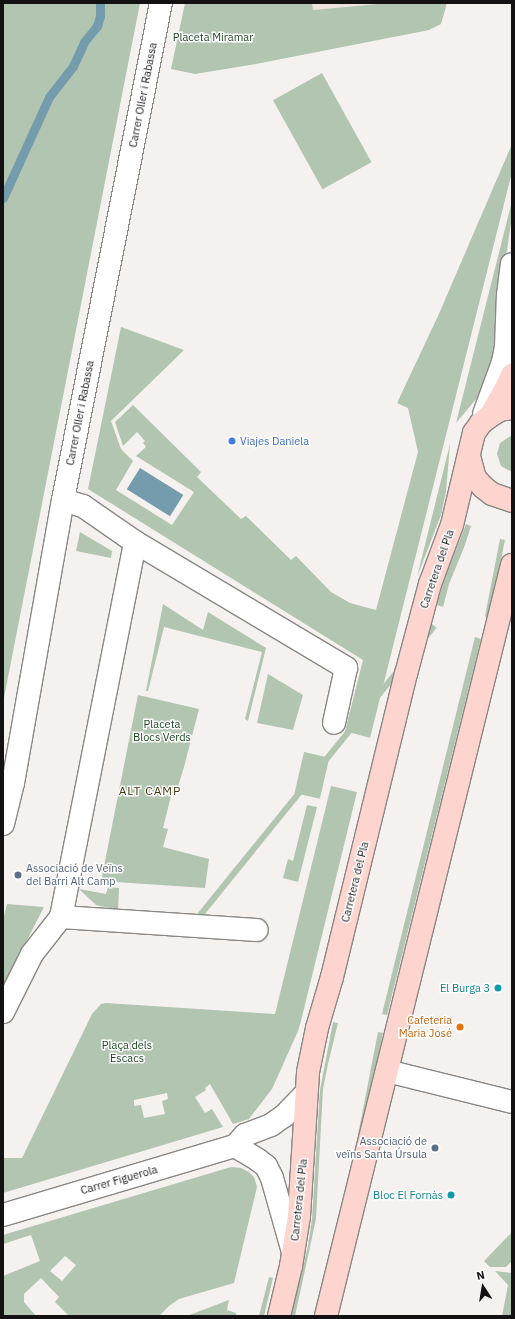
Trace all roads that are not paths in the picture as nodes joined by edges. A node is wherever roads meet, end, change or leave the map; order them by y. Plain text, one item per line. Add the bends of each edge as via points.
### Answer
1 (161, 3) edge
2 (512, 264) edge
3 (512, 375) edge
4 (512, 408) edge
5 (485, 419) junction
6 (469, 456) junction
7 (63, 500) junction
8 (512, 501) edge
9 (135, 542) junction
10 (512, 565) edge
11 (334, 723) dead end
12 (3, 824) edge
13 (61, 917) junction
14 (258, 930) dead end
15 (3, 1012) edge
16 (387, 1071) junction
17 (306, 1093) junction
18 (512, 1102) edge
19 (235, 1146) junction
20 (3, 1215) edge
21 (293, 1252) junction
22 (279, 1316) edge
23 (326, 1316) edge

1 - 7 street, Carrer Oller i Rabassa
2 - 5 street via 506,346
3 - 5 main road, Carretera del Pla
4 - 5 main road via 500,410
5 - 6 main road, Carretera del Pla via 474,433
6 - 8 main road, Carretera del Pla via 475,478 483,487 492,494
6 - 17 main road, Carretera del Pla via 452,525 430,584 420,620 332,977 317,1028
7 - 9 street via 83,506
7 - 12 street, Carrer Oller i Rabassa via 13,783
9 - 11 street via 346,668
9 - 13 street
10 - 16 main road
13 - 14 street
13 - 15 street via 32,954
16 - 18 street
16 - 23 main road
17 - 19 street, Carrer Figuerola via 272,1125 245,1135
17 - 21 main road, Carretera del Pla via 301,1192
19 - 20 street, Carrer Figuerola
19 - 21 street via 258,1160 269,1172 277,1190
21 - 22 main road, Carretera del Pla

